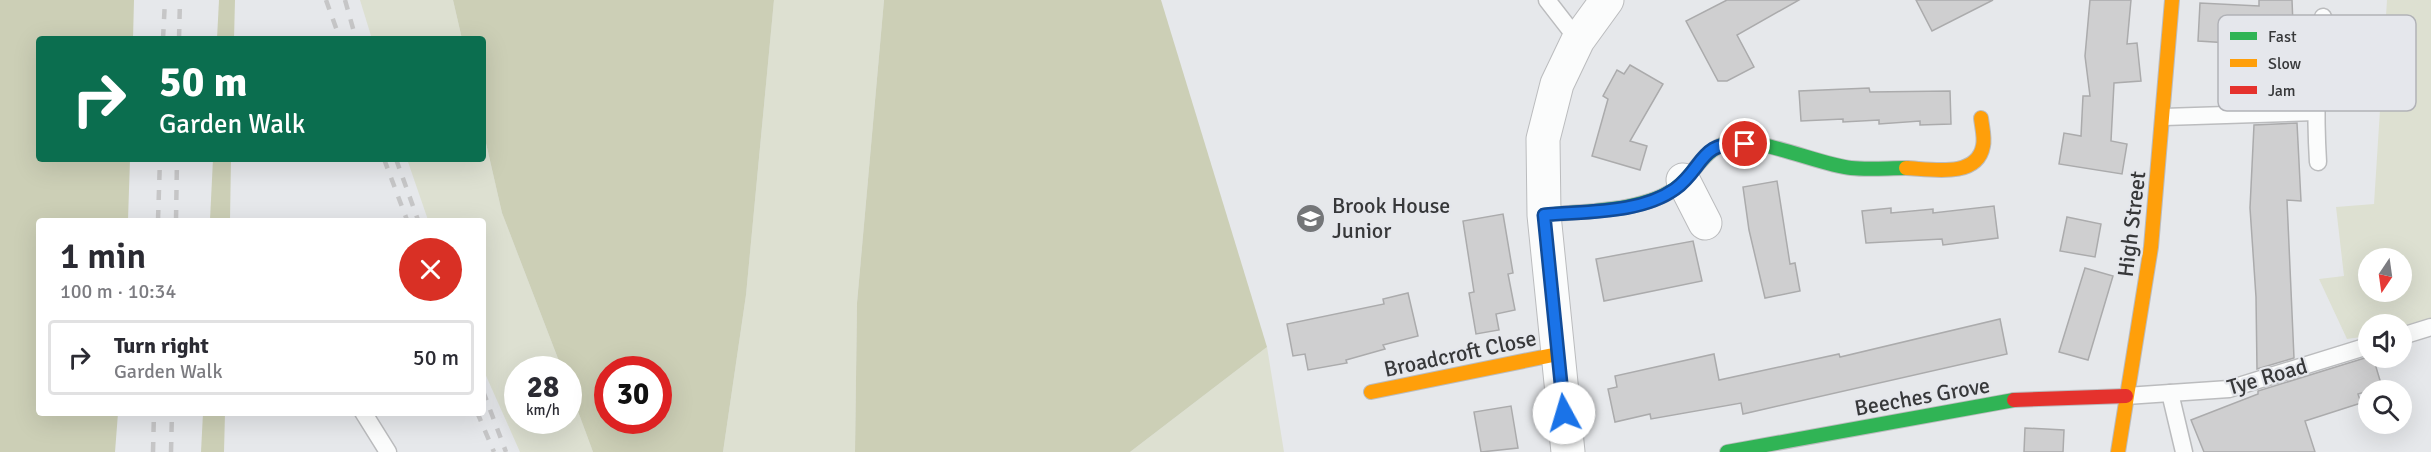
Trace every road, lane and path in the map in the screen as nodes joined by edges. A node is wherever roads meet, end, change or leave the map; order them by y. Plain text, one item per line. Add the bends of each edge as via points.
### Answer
1 (1547, 0) edge
2 (1607, 0) edge
3 (2172, 0) edge
4 (1578, 40) junction
5 (2315, 112) joint
6 (2164, 117) junction
7 (1981, 118) dead end
8 (2318, 162) dead end
9 (1683, 180) junction
10 (1544, 215) junction
11 (1704, 223) dead end
12 (2431, 327) edge
13 (2412, 333) edge
14 (2358, 349) edge
15 (1558, 354) junction
16 (1371, 392) dead end
17 (2170, 393) junction
18 (2126, 396) junction
19 (366, 416) edge
20 (388, 452) edge
21 (1568, 452) edge
22 (1727, 452) edge
23 (2118, 452) edge
24 (2184, 452) edge

1 - 4 lane
2 - 4 street
3 - 6 street, High Street
4 - 10 street via 1557,84 1543,140
5 - 6 lane
5 - 8 lane
6 - 18 street, High Street via 2151,247
7 - 9 street via 1984,144 1980,157 1964,169 1850,168 1762,145 1729,142 1710,150
9 - 10 street via 1676,188 1651,200 1616,208
9 - 11 street
10 - 15 street
12 - 13 lane
14 - 17 lane, Tye Road via 2229,389
15 - 16 street, Broadcroft Close
15 - 21 street
17 - 18 lane, Tye Road
17 - 24 lane
18 - 22 street, Beeches Grove via 2026,398
18 - 23 street, High Street
19 - 20 lane

